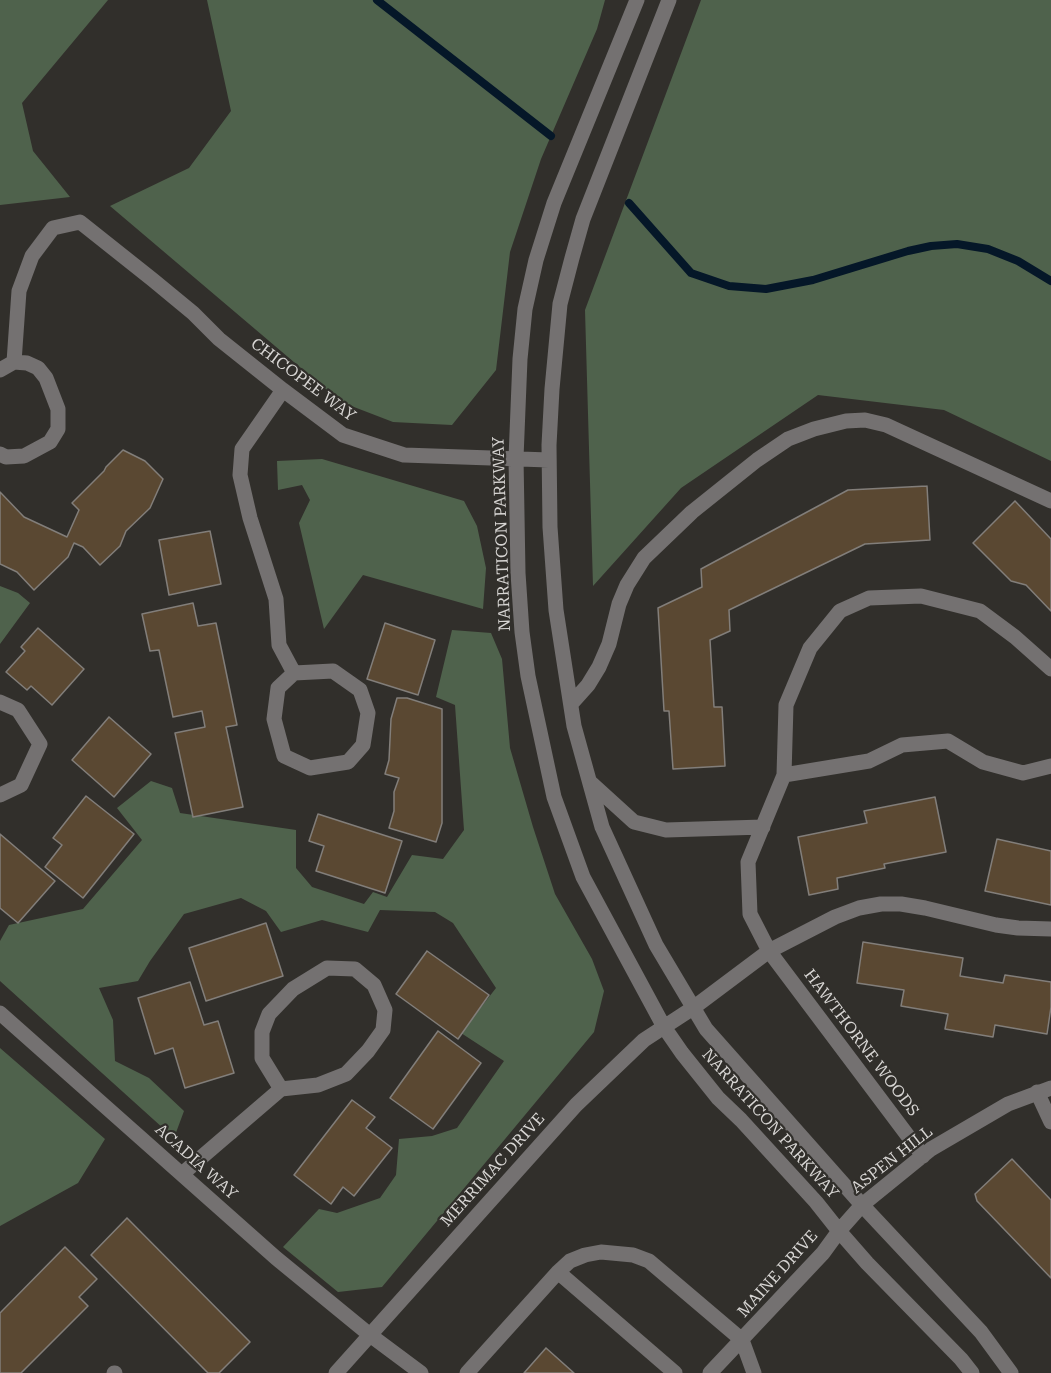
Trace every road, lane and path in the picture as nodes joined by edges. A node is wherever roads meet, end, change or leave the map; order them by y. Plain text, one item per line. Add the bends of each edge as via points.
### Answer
1 (637, 0) edge
2 (669, 0) edge
3 (7, 366) edge
4 (283, 390) junction
5 (0, 454) edge
6 (516, 458) junction
7 (549, 460) junction
8 (1051, 501) edge
9 (1051, 669) edge
10 (294, 673) junction
11 (0, 702) edge
12 (570, 704) junction
13 (1051, 766) edge
14 (784, 775) junction
15 (589, 781) junction
16 (0, 795) edge
17 (763, 827) junction
18 (1051, 929) edge
19 (769, 951) junction
20 (693, 1008) junction
21 (0, 1013) edge
22 (664, 1027) junction
23 (281, 1089) junction
24 (1044, 1090) edge
25 (1051, 1122) edge
26 (923, 1156) junction
27 (182, 1174) junction
28 (862, 1205) junction
29 (839, 1231) junction
30 (558, 1272) junction
31 (370, 1335) junction
32 (742, 1340) junction
33 (336, 1373) edge
34 (421, 1373) edge
35 (467, 1373) edge
36 (675, 1373) edge
37 (710, 1373) edge
38 (754, 1373) edge
39 (972, 1373) edge
40 (1011, 1373) edge

1 - 6 street, NARRATICON PARKWAY via 554,203 536,260 525,309
2 - 7 street, NARRATICON PARKWAY via 596,184 560,304
3 - 4 street, CHICOPEE WAY via 19,291 32,256 52,228 80,222
3 - 5 street via 27,363 38,368 58,409 58,429 50,442 24,456
4 - 6 street, CHICOPEE WAY via 343,435 404,454
4 - 10 street via 242,449 240,475 276,599 279,645
6 - 7 street, CHICOPEE WAY
6 - 22 street, NARRATICON PARKWAY via 522,632 554,797 583,877
7 - 12 street, NARRATICON PARKWAY via 556,610
8 - 12 street via 886,425 865,420 846,421 788,439 692,512 644,558 619,604 599,667
9 - 14 street, HAWTHORNE WOODS via 980,611 921,596 869,598 840,611 810,648 786,705
10 - 10 street via 278,688 274,719 284,756 310,768 348,762 363,745 368,713 360,690 333,671
11 - 16 street via 18,710 40,744 21,785
12 - 15 street, NARRATICON PARKWAY
13 - 14 street via 1023,773 983,762 948,741 902,745 868,761
14 - 17 street, HAWTHORNE WOODS
15 - 17 street via 634,822 666,830
15 - 20 street, NARRATICON PARKWAY via 602,827 656,945
17 - 19 street, HAWTHORNE WOODS via 748,862 750,914
18 - 19 street via 996,926 925,908 881,904 835,917
19 - 20 street
19 - 26 street, HAWTHORNE WOODS
20 - 22 street, MERRIMAC DRIVE
20 - 28 street, NARRATICON PARKWAY via 706,1029
21 - 27 street, ACADIA WAY
22 - 29 street, NARRATICON PARKWAY via 718,1098
22 - 31 street, MERRIMAC DRIVE via 644,1040 576,1105
23 - 23 street via 318,1085 346,1074 383,1030 386,1010 374,985 354,969 327,968 293,989 269,1014 262,1032 262,1058
23 - 27 street
24 - 25 street, ASPEN HILL
24 - 26 street, ASPEN HILL via 1008,1104
26 - 28 street, ASPEN HILL
27 - 31 street, ACADIA WAY
28 - 29 street, ASPEN HILL
28 - 40 street, NARRATICON PARKWAY via 981,1332
29 - 32 street, MAINE DRIVE
29 - 39 street, NARRATICON PARKWAY
30 - 32 street via 585,1255 601,1252 649,1260
30 - 35 street
30 - 36 street
31 - 33 street, MERRIMAC DRIVE
31 - 34 street, ACADIA WAY
32 - 37 street, MAINE DRIVE
32 - 38 street

